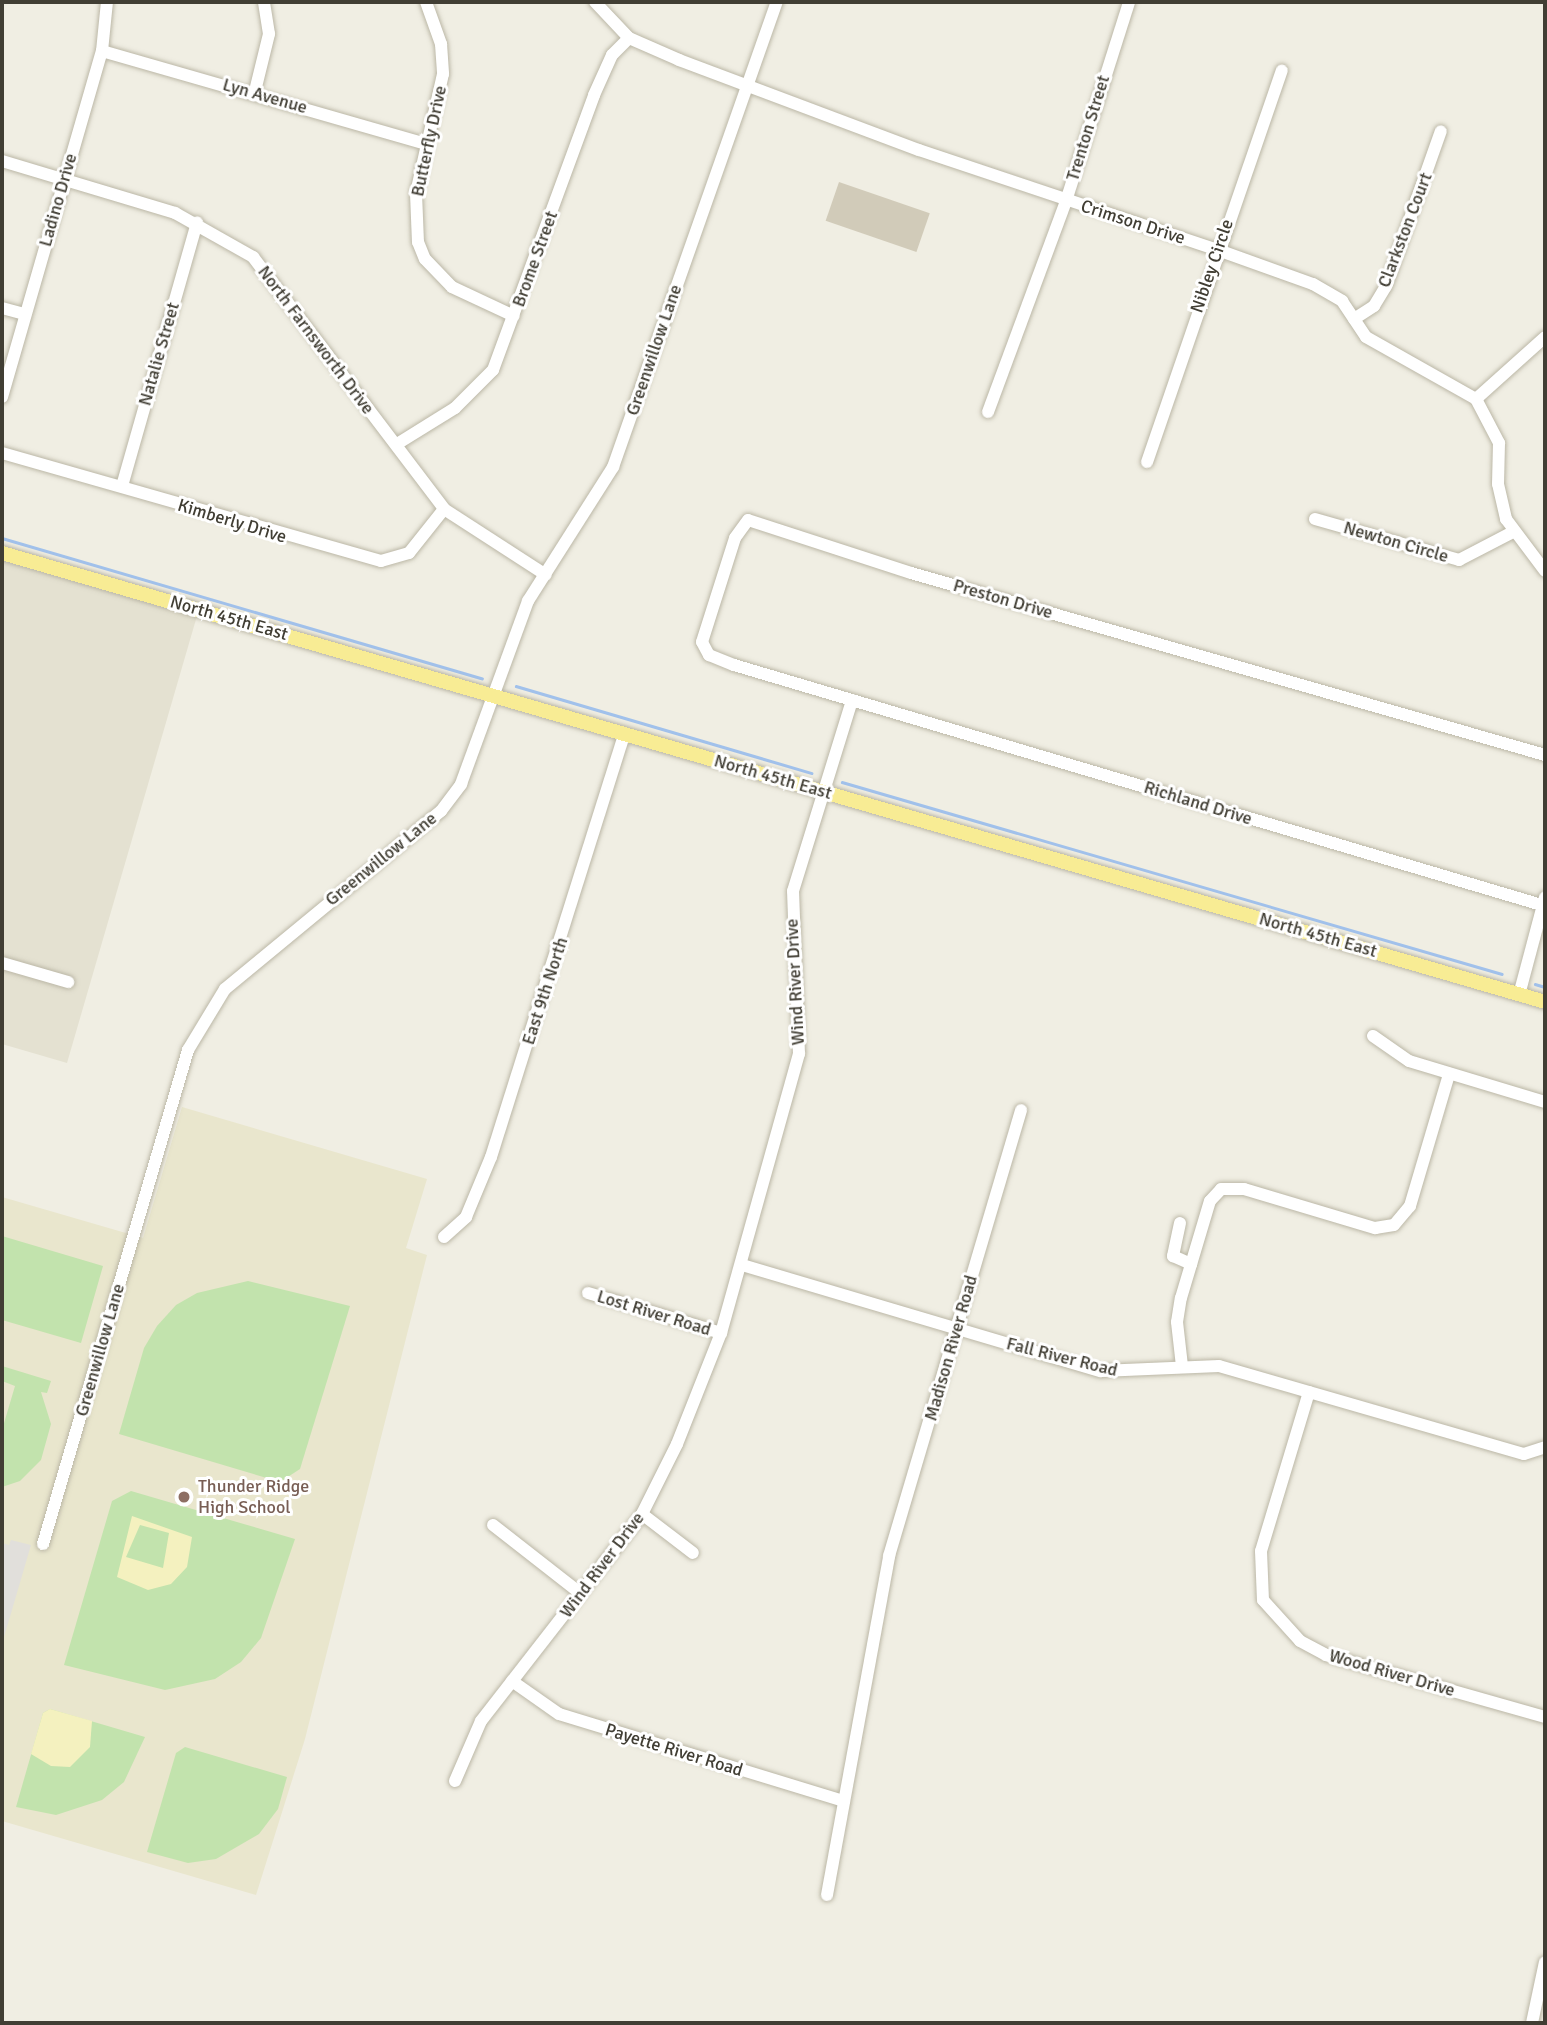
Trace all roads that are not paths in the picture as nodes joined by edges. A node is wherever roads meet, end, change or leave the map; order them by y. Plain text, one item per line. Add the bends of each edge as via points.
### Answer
1 (107, 2) edge
2 (264, 2) edge
3 (426, 2) edge
4 (595, 2) edge
5 (777, 2) edge
6 (1129, 2) edge
7 (629, 38) junction
8 (102, 51) junction
9 (1282, 71) dead end
10 (746, 84) junction
11 (255, 91) junction
12 (1441, 131) dead end
13 (427, 144) junction
14 (2, 161) edge
15 (65, 179) junction
16 (1066, 201) junction
17 (197, 222) junction
18 (1218, 250) junction
19 (2, 308) edge
20 (25, 314) junction
21 (514, 316) junction
22 (1354, 319) junction
23 (1545, 337) edge
24 (2, 397) edge
25 (1476, 399) junction
26 (988, 412) dead end
27 (397, 444) junction
28 (2, 453) edge
29 (1147, 462) dead end
30 (122, 486) junction
31 (444, 509) junction
32 (1315, 519) dead end
33 (1513, 532) junction
34 (2, 553) edge
35 (1545, 571) edge
36 (546, 575) junction
37 (492, 694) junction
38 (852, 700) junction
39 (624, 734) junction
40 (1545, 755) edge
41 (825, 793) junction
42 (1544, 903) edge
43 (2, 963) edge
44 (68, 982) dead end
45 (1519, 995) junction
46 (1545, 1002) edge
47 (1373, 1036) dead end
48 (1449, 1074) junction
49 (1545, 1102) edge
50 (1021, 1110) dead end
51 (1180, 1223) dead end
52 (444, 1237) dead end
53 (1191, 1264) junction
54 (743, 1265) junction
55 (588, 1293) dead end
56 (957, 1328) junction
57 (721, 1333) junction
58 (1182, 1366) junction
59 (1309, 1392) junction
60 (1545, 1447) edge
61 (642, 1514) junction
62 (493, 1525) dead end
63 (43, 1544) dead end
64 (694, 1553) dead end
65 (580, 1593) junction
66 (512, 1681) junction
67 (1545, 1717) edge
68 (456, 1782) dead end
69 (844, 1801) junction
70 (827, 1895) dead end
71 (1545, 1962) edge
72 (1532, 2023) edge

1 - 8 street, Ladino Drive
2 - 11 street via 268,34
3 - 13 street, Butterfly Drive via 441,44 443,74
4 - 7 street, Crimson Drive
5 - 10 street, Greenwillow Lane
6 - 16 street, Trenton Street
7 - 10 street, Crimson Drive
7 - 21 street, Brome Street via 612,55 594,95
8 - 11 street, Lyn Avenue
8 - 15 street, Ladino Drive
9 - 18 street, Nibley Circle
10 - 16 street, Crimson Drive
10 - 36 street, Greenwillow Lane via 613,467
11 - 13 street, Lyn Avenue
12 - 22 street, Clarkston Court via 1386,286 1374,306
13 - 21 street, Butterfly Drive via 416,202 425,259 461,293
14 - 15 street, North Farnsworth Drive
15 - 17 street, North Farnsworth Drive
15 - 20 street, Ladino Drive
16 - 18 street, Crimson Drive
16 - 26 street, Trenton Street
17 - 27 street, North Farnsworth Drive via 253,257 274,279
17 - 30 street, Natalie Street
18 - 22 street, Crimson Drive via 1313,284 1342,301
18 - 29 street, Nibley Circle
19 - 20 street
20 - 24 street, Ladino Drive
21 - 27 street, Brome Street via 507,343 482,385
22 - 25 street, Crimson Drive via 1366,337
23 - 25 street
25 - 33 street via 1499,443 1498,484
27 - 31 street, North Farnsworth Drive
28 - 30 street, Kimberly Drive
30 - 31 street, Kimberly Drive via 382,561 409,553
31 - 36 street, North Farnsworth Drive
32 - 33 street, Newton Circle via 1459,560
33 - 35 street
34 - 37 main road, North 45th East
36 - 37 street, Greenwillow Lane via 510,640
37 - 39 main road, North 45th East
37 - 63 street, Greenwillow Lane via 466,775 441,811 245,971 206,1014 177,1082
38 - 40 street, Preston Drive via 709,655 702,642 735,538 748,520 911,573
38 - 41 street, Wind River Drive
38 - 42 street, Richland Drive
39 - 41 main road, North 45th East
39 - 52 street, East 9th North via 491,1157 466,1217
41 - 45 main road, North 45th East
41 - 54 street, Wind River Drive via 792,901 799,1054
42 - 45 street
43 - 44 street
45 - 46 main road, North 45th East
47 - 48 street via 1409,1061
48 - 49 street
48 - 53 street via 1410,1206 1394,1225 1375,1228 1244,1189 1221,1189 1210,1201
50 - 56 street, Madison River Road
51 - 53 street via 1173,1256
53 - 58 street via 1177,1322
54 - 56 street, Fall River Road
54 - 57 street, Wind River Drive
55 - 57 street, Lost River Road
56 - 58 street, Fall River Road via 1101,1371
56 - 69 street, Madison River Road via 882,1587
57 - 61 street, Wind River Drive via 677,1444
58 - 59 street, Fall River Road via 1219,1366
59 - 60 street, Fall River Road via 1524,1454
59 - 67 street, Wood River Drive via 1261,1551 1263,1600 1300,1641 1326,1655
61 - 64 street
61 - 65 street, Wind River Drive
62 - 65 street
65 - 66 street, Wind River Drive
66 - 68 street, Wind River Drive via 471,1738
66 - 69 street, Payette River Road via 559,1714
69 - 70 street, Madison River Road
71 - 72 street

